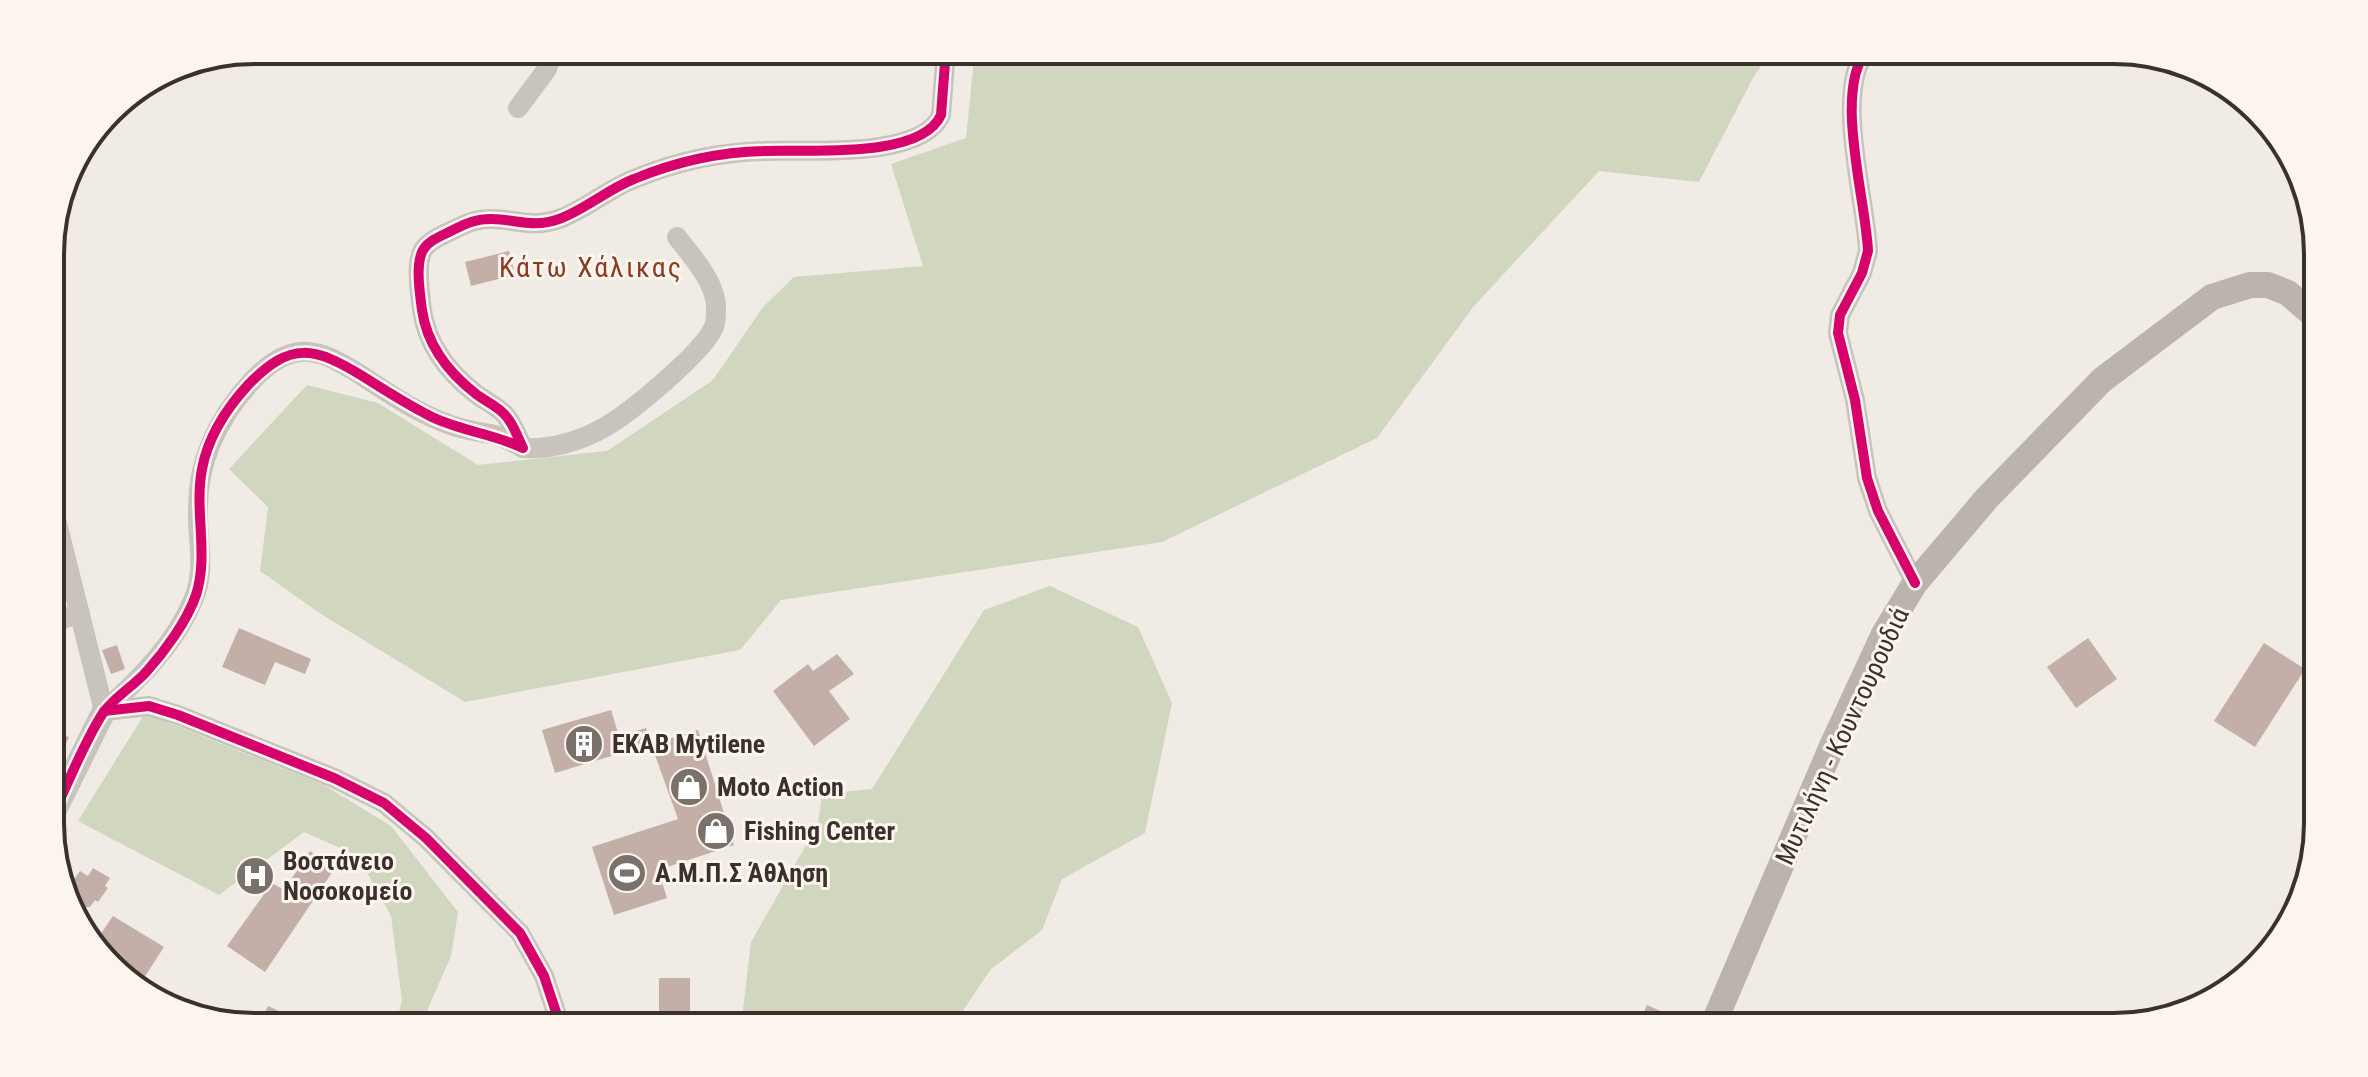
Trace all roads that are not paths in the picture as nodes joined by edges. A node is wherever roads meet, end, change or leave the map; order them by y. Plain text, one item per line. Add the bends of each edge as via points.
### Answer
1 (549, 64) edge
2 (945, 64) edge
3 (1857, 64) edge
4 (518, 108) dead end
5 (677, 237) dead end
6 (2304, 307) edge
7 (523, 448) junction
8 (64, 550) edge
9 (1915, 583) junction
10 (80, 613) junction
11 (64, 619) edge
12 (104, 711) junction
13 (64, 792) edge
14 (556, 1013) edge
15 (1718, 1013) edge

1 - 4 street
2 - 7 street via 937,123 901,143 857,150 727,153 633,179 559,219 523,224 478,219 430,242 419,264 422,312 432,342 457,378 508,418
3 - 9 street via 1851,103 1868,251 1840,315 1838,333 1867,478
5 - 7 street via 713,291 717,307 715,327 701,347 605,428 543,449
6 - 9 main road, Μυτιλήνη - Κουντουρουδιά via 2268,285 2234,288 2212,297 2102,380 1987,498
7 - 12 street via 429,416 333,358 307,352 283,357 234,401 213,435 198,506 202,569 185,619 148,670
8 - 10 street
9 - 15 main road, Μυτιλήνη - Κουντουρουδιά via 1884,634 1839,732
10 - 11 street
10 - 12 street
12 - 13 street
12 - 14 street via 149,706 163,710 384,803 520,933 544,976

